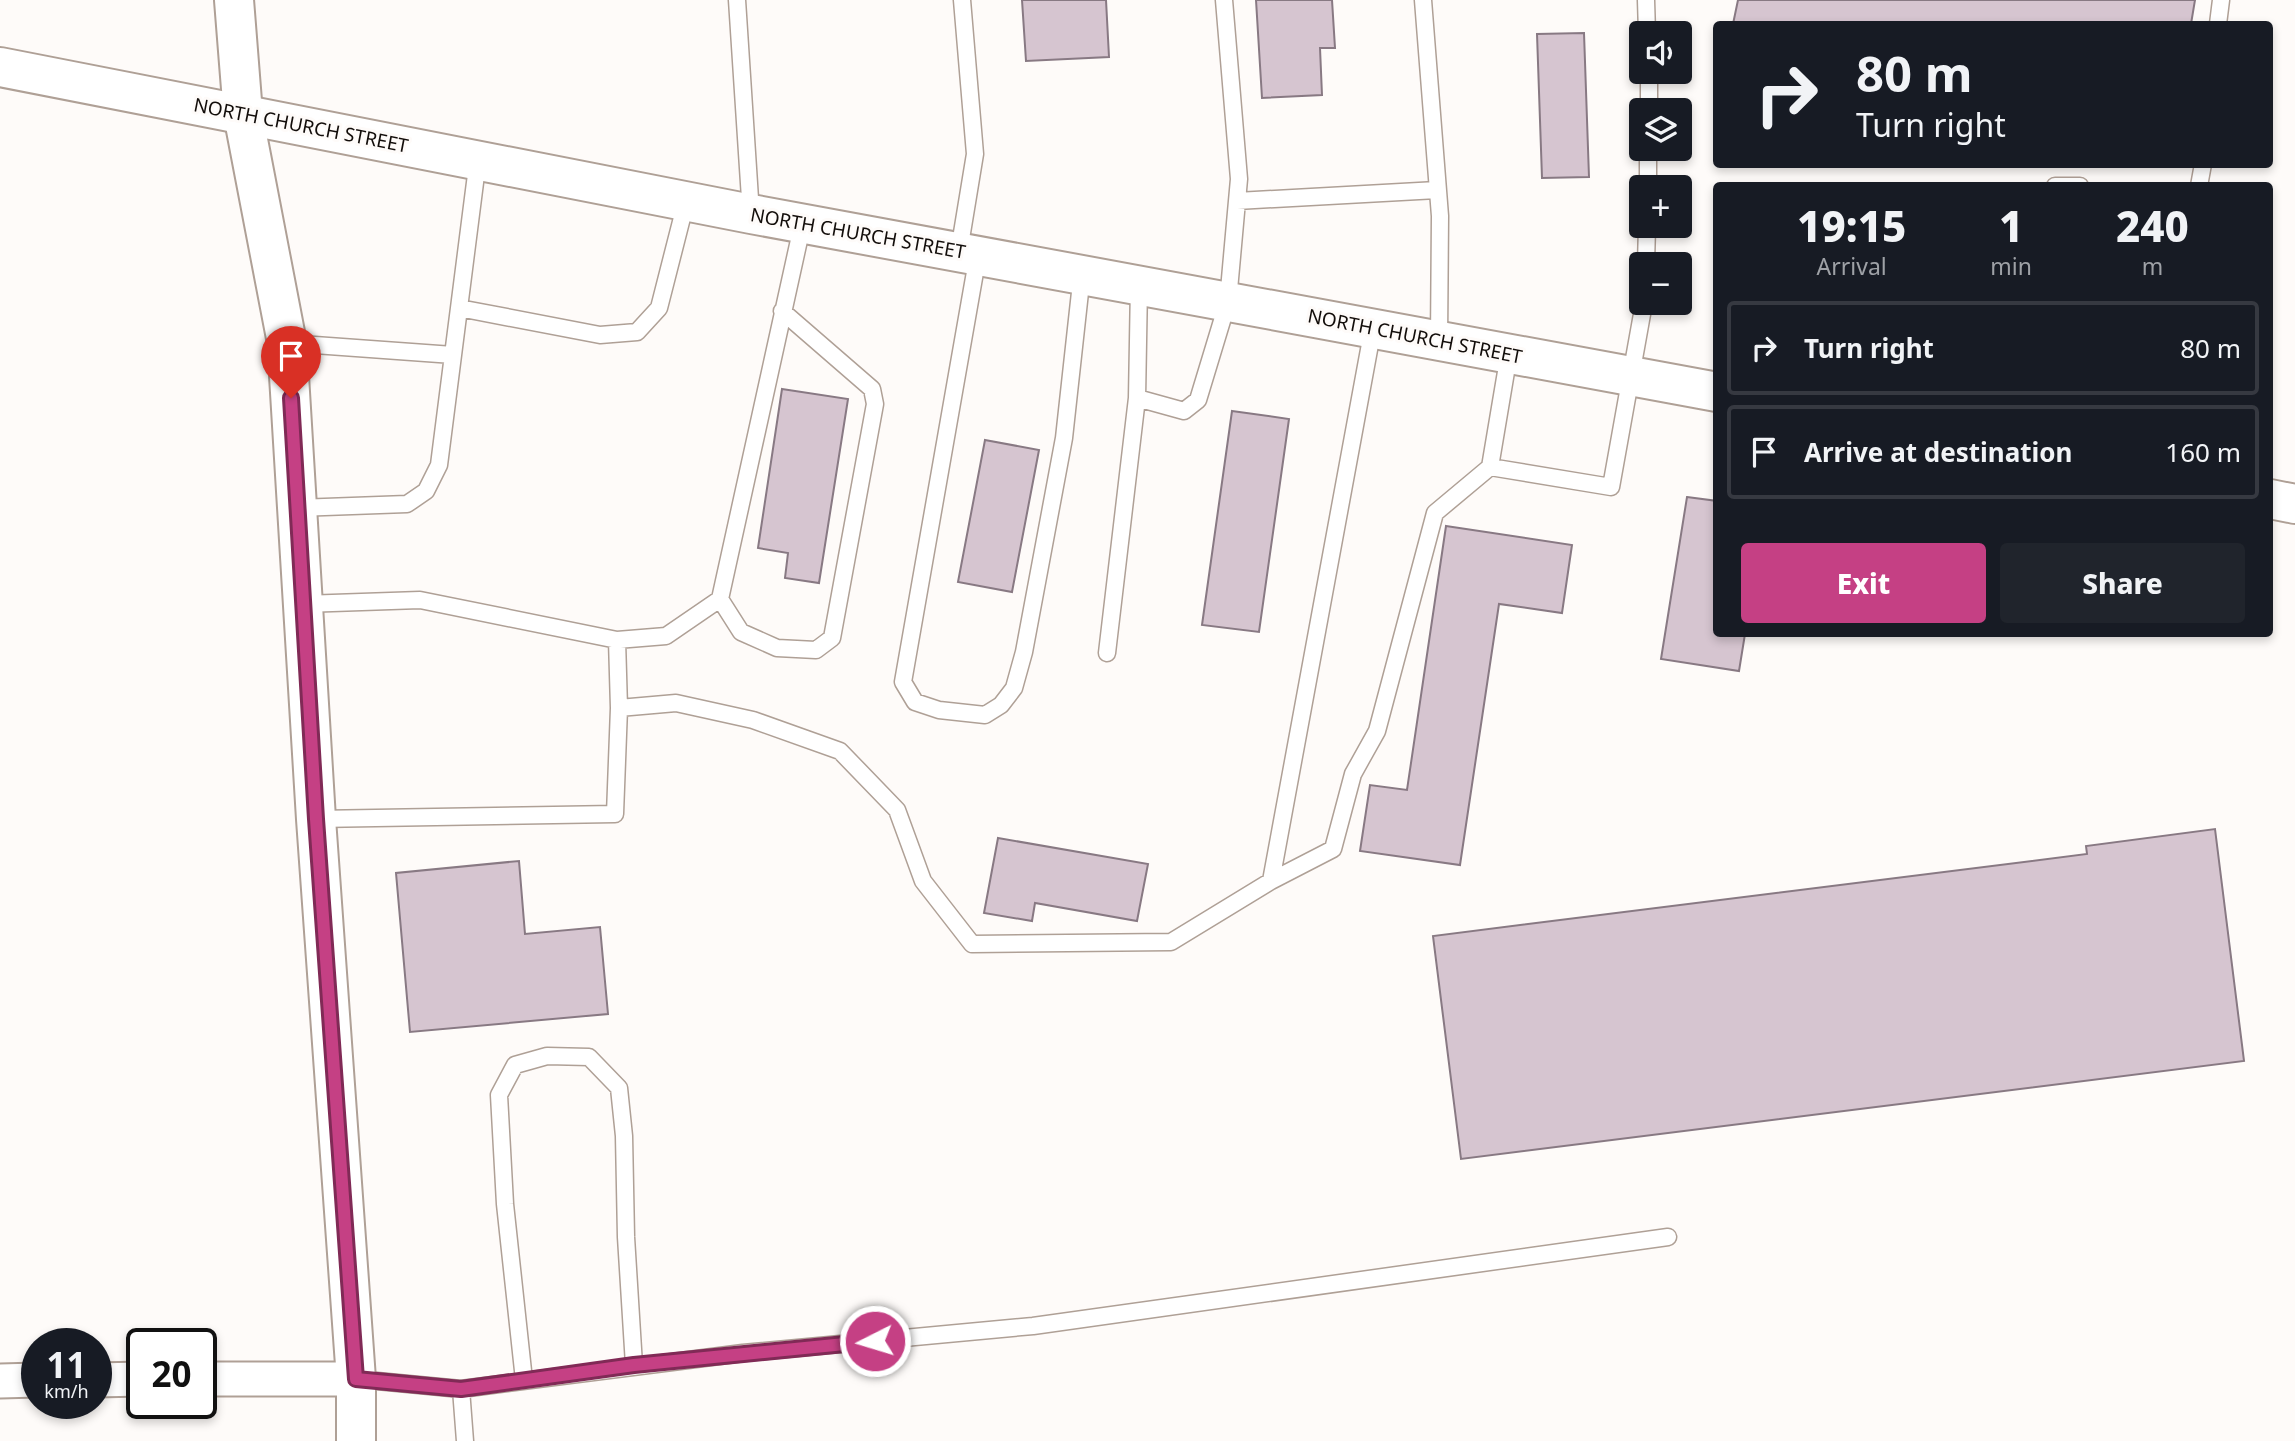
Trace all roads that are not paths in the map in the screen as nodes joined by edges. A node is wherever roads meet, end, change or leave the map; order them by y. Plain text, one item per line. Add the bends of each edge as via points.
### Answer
1 (234, 0) edge
2 (737, 0) edge
3 (962, 0) edge
4 (1224, 0) edge
5 (1423, 0) edge
6 (1646, 0) edge
7 (2221, 0) edge
8 (1647, 21) edge
9 (2218, 21) edge
10 (0, 67) edge
11 (243, 114) junction
12 (478, 159) junction
13 (1437, 190) junction
14 (687, 200) junction
15 (1237, 201) junction
16 (751, 214) junction
17 (803, 222) junction
18 (969, 253) junction
19 (1082, 274) junction
20 (1139, 285) junction
21 (1228, 301) junction
22 (459, 308) junction
23 (782, 311) junction
24 (1642, 315) edge
25 (1373, 328) junction
26 (1439, 341) junction
27 (287, 343) junction
28 (1509, 354) junction
29 (453, 355) junction
30 (1631, 376) junction
31 (1713, 391) edge
32 (1137, 398) junction
33 (1490, 467) junction
34 (2273, 500) edge
35 (2295, 504) edge
36 (297, 508) junction
37 (720, 599) junction
38 (303, 604) junction
39 (617, 640) junction
40 (1107, 653) dead end
41 (619, 708) junction
42 (316, 819) junction
43 (1271, 881) junction
44 (1668, 1237) dead end
45 (634, 1365) junction
46 (217, 1379) edge
47 (356, 1379) junction
48 (21, 1380) edge
49 (524, 1380) junction
50 (0, 1381) edge
51 (461, 1389) junction
52 (356, 1441) edge
53 (465, 1441) edge

1 - 11 main road
2 - 16 lane
3 - 18 lane via 975,154
4 - 15 lane
5 - 13 lane
6 - 8 lane
7 - 9 lane
10 - 11 main road, NORTH CHURCH STREET
11 - 12 main road, NORTH CHURCH STREET
11 - 27 main road
12 - 14 main road, NORTH CHURCH STREET
12 - 22 lane
13 - 15 lane
13 - 26 lane
14 - 16 main road, NORTH CHURCH STREET
14 - 22 lane via 659,308 637,332 600,335
15 - 21 lane
16 - 17 main road, NORTH CHURCH STREET
17 - 18 main road, NORTH CHURCH STREET
17 - 23 lane
18 - 19 main road, NORTH CHURCH STREET
18 - 19 lane via 903,682 915,702 939,710 985,715 1001,705 1014,688 1064,439
19 - 20 main road, NORTH CHURCH STREET
20 - 21 main road, NORTH CHURCH STREET
20 - 32 lane
21 - 25 main road, NORTH CHURCH STREET
21 - 32 lane via 1198,400 1184,411
22 - 29 lane
23 - 37 lane
23 - 37 lane via 872,389 875,404 832,638 816,650 777,648 741,632
24 - 30 lane
25 - 26 main road, NORTH CHURCH STREET
25 - 43 lane
26 - 28 main road, NORTH CHURCH STREET
27 - 29 lane
27 - 36 main road
28 - 30 main road, NORTH CHURCH STREET
28 - 33 lane
29 - 36 lane via 439,465 426,491 407,504
30 - 31 main road, NORTH CHURCH STREET
30 - 33 lane via 1611,487
32 - 40 lane
33 - 43 lane via 1435,513 1377,731 1353,774 1333,849
34 - 35 main road
36 - 38 main road
37 - 39 lane via 666,636
38 - 39 lane via 420,600
38 - 42 main road
39 - 41 lane
41 - 42 lane via 615,814
41 - 43 lane via 676,704 753,720 840,751 897,810 923,881 972,944 1171,942
42 - 47 main road
44 - 45 lane via 1033,1326
45 - 49 lane
45 - 49 lane via 619,1088 589,1057 547,1056 515,1065 499,1095 505,1204
46 - 47 street
47 - 51 lane
47 - 52 main road
48 - 50 street
49 - 51 lane
51 - 53 lane

